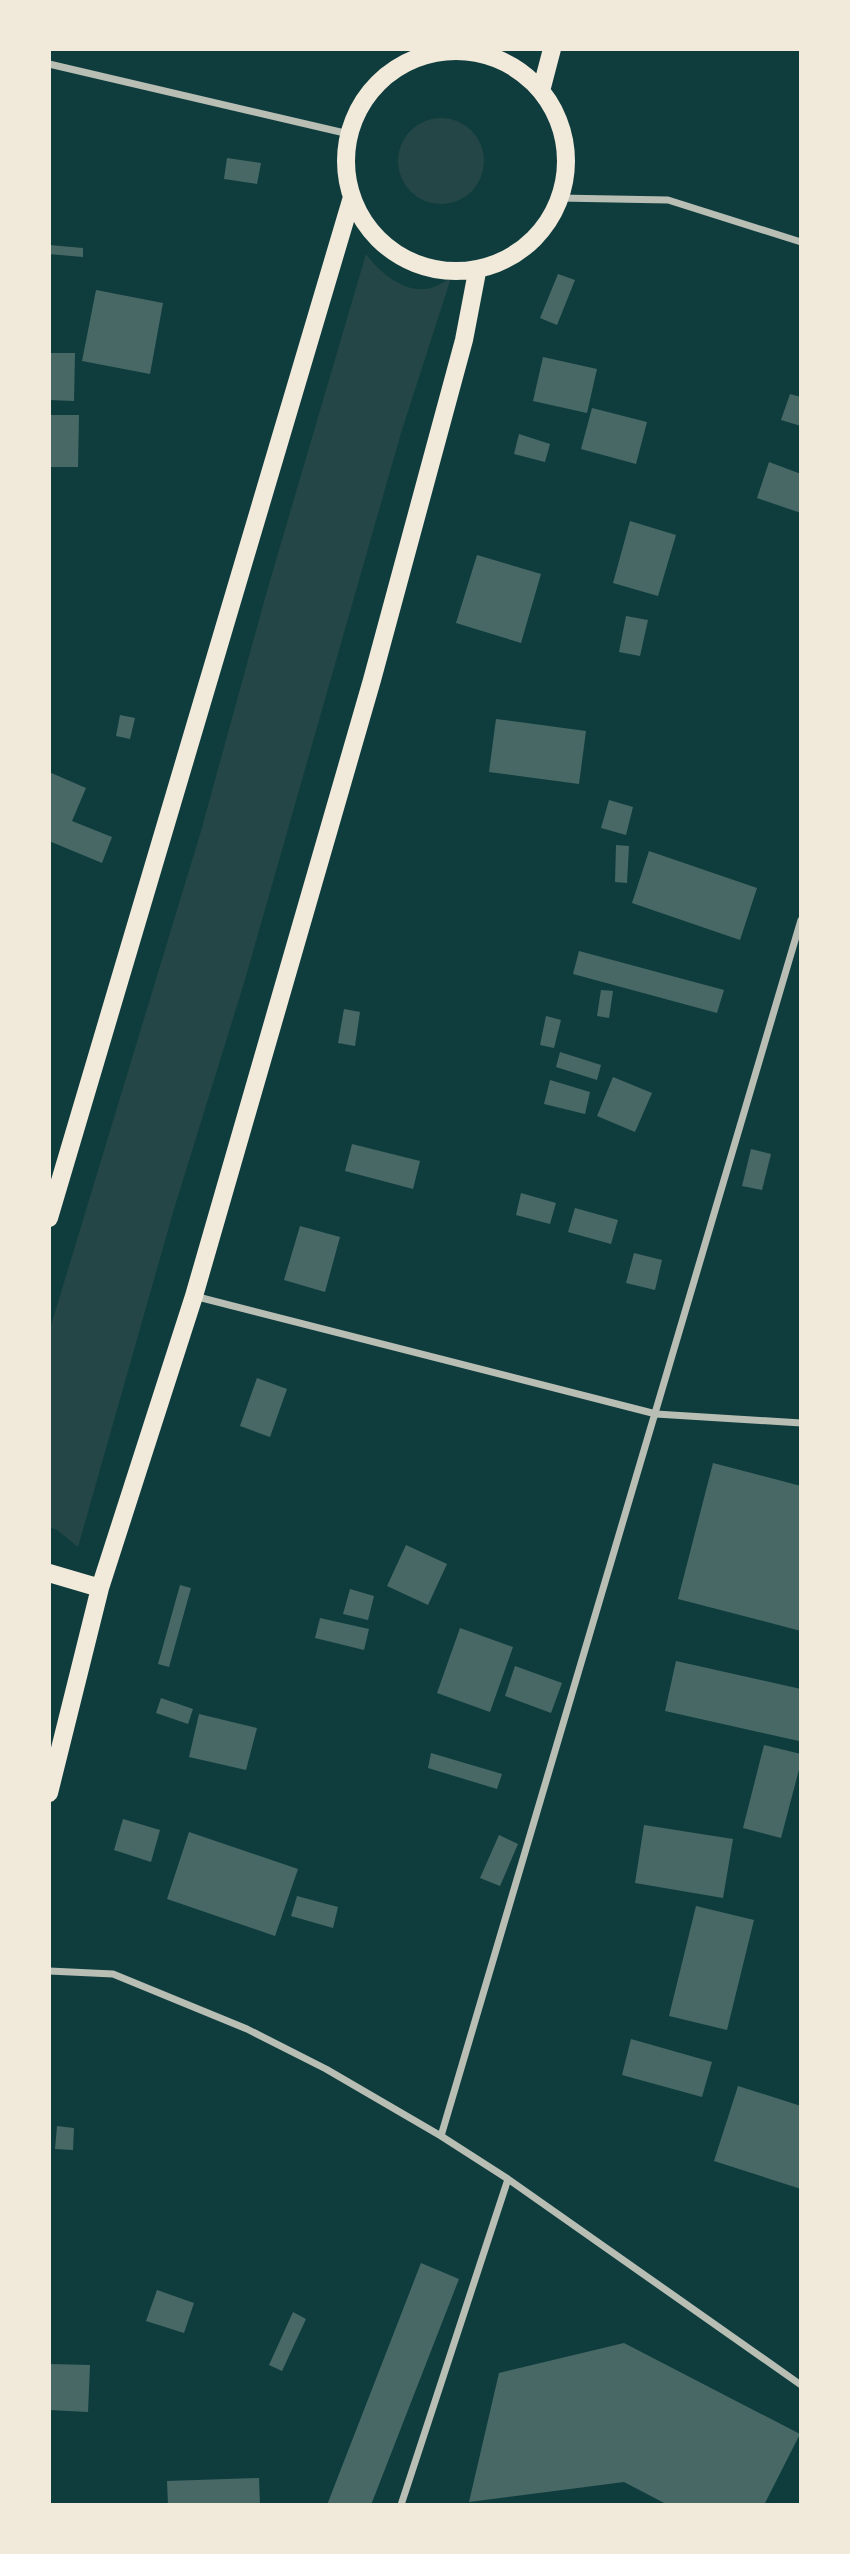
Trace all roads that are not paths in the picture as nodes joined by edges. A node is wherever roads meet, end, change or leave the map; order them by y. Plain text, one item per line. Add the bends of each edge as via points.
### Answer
1 (552, 49) edge
2 (400, 57) edge
3 (49, 64) edge
4 (541, 91) junction
5 (349, 134) junction
6 (352, 197) junction
7 (559, 198) junction
8 (801, 242) edge
9 (477, 272) junction
10 (801, 920) edge
11 (49, 1218) edge
12 (194, 1296) junction
13 (656, 1414) junction
14 (801, 1423) edge
15 (49, 1573) edge
16 (100, 1588) junction
17 (49, 1793) edge
18 (49, 1971) edge
19 (440, 2136) junction
20 (508, 2179) junction
21 (801, 2385) edge
22 (401, 2505) edge

1 - 4 main road
2 - 4 main road via 474,52 506,62
2 - 5 main road via 366,95
3 - 5 street
4 - 7 main road via 554,110 565,153
5 - 6 main road via 346,165
6 - 9 main road via 363,221 402,257 427,267
6 - 11 main road
7 - 8 street via 668,200
7 - 9 main road via 547,223 528,244 505,262
9 - 12 main road via 464,340 372,680
10 - 13 street
12 - 13 street
12 - 16 main road
13 - 14 street
13 - 19 street
15 - 16 main road
16 - 17 main road
18 - 19 street via 113,1973 247,2029
19 - 20 street
20 - 21 street
20 - 22 street

